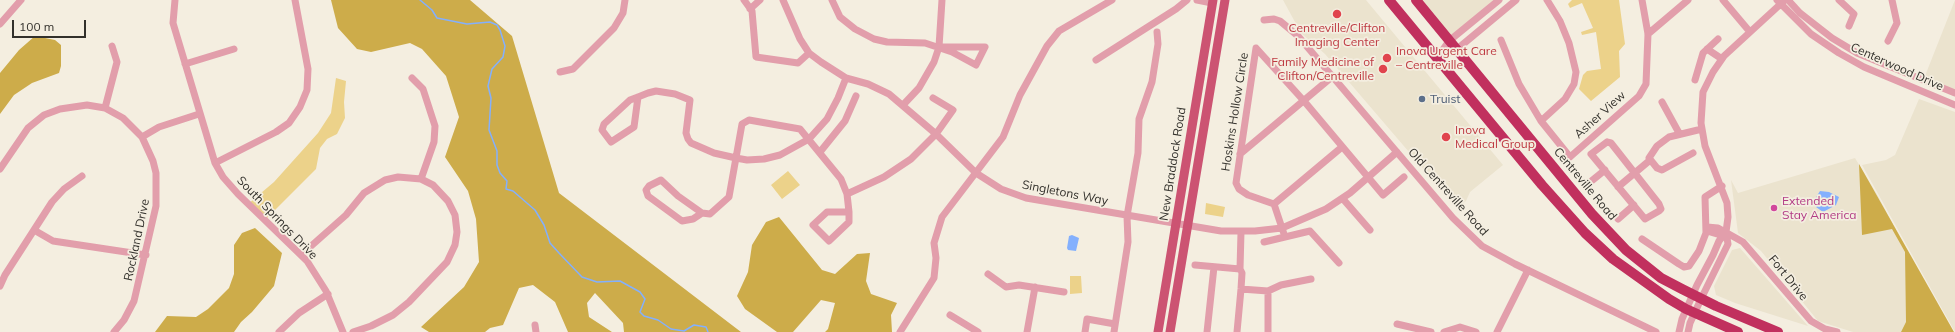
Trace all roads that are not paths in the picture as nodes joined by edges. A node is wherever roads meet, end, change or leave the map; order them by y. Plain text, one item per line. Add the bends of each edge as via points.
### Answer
1 (21, 0) edge
2 (175, 0) edge
3 (295, 0) edge
4 (625, 0) edge
5 (744, 0) edge
6 (760, 0) edge
7 (783, 0) edge
8 (832, 0) edge
9 (942, 0) edge
10 (1112, 0) edge
11 (1187, 0) edge
12 (1197, 0) edge
13 (1225, 0) edge
14 (1389, 0) edge
15 (1416, 0) edge
16 (1499, 0) edge
17 (1516, 0) edge
18 (1546, 0) edge
19 (1642, 0) edge
20 (1688, 0) edge
21 (1723, 0) edge
22 (1788, 0) edge
23 (1840, 0) edge
24 (1892, 0) edge
25 (1781, 1) edge
26 (1213, 2) edge
27 (750, 9) junction
28 (1264, 20) dead end
29 (0, 24) edge
30 (1849, 26) dead end
31 (1157, 32) dead end
32 (1750, 32) junction
33 (1648, 34) junction
34 (1718, 39) dead end
35 (1501, 40) dead end
36 (1449, 41) junction
37 (1888, 41) dead end
38 (112, 46) dead end
39 (939, 47) junction
40 (234, 49) dead end
41 (1707, 49) junction
42 (1456, 50) junction
43 (809, 53) junction
44 (1437, 58) junction
45 (1722, 59) junction
46 (1096, 60) dead end
47 (184, 64) junction
48 (560, 72) dead end
49 (1333, 76) junction
50 (412, 78) dead end
51 (846, 78) junction
52 (1695, 80) dead end
53 (1955, 93) edge
54 (638, 96) junction
55 (856, 96) dead end
56 (933, 98) dead end
57 (1304, 101) junction
58 (1662, 102) dead end
59 (903, 105) junction
60 (1955, 105) edge
61 (105, 108) junction
62 (199, 114) junction
63 (1541, 121) junction
64 (1702, 129) junction
65 (1679, 133) junction
66 (936, 134) junction
67 (142, 137) junction
68 (809, 139) junction
69 (1342, 147) junction
70 (820, 152) junction
71 (1397, 152) junction
72 (1693, 153) dead end
73 (1240, 154) junction
74 (736, 158) junction
75 (1649, 161) junction
76 (215, 163) junction
77 (0, 169) edge
78 (1605, 170) junction
79 (976, 173) junction
80 (1634, 174) junction
81 (82, 176) dead end
82 (1404, 177) dead end
83 (1368, 178) junction
84 (421, 179) junction
85 (1589, 183) dead end
86 (1722, 186) junction
87 (1618, 187) junction
88 (848, 194) junction
89 (1342, 199) junction
90 (1274, 204) junction
91 (1634, 205) junction
92 (849, 212) junction
93 (702, 213) junction
94 (1127, 216) junction
95 (1618, 219) dead end
96 (1176, 223) junction
97 (1187, 226) junction
98 (1282, 228) junction
99 (1707, 229) junction
100 (34, 230) junction
101 (1370, 230) dead end
102 (1241, 232) junction
103 (1726, 232) junction
104 (1285, 237) junction
105 (1642, 239) dead end
106 (1264, 242) dead end
107 (301, 255) junction
108 (146, 256) junction
109 (1339, 263) dead end
110 (1195, 265) dead end
111 (1214, 268) junction
112 (1240, 269) junction
113 (1528, 270) junction
114 (988, 274) dead end
115 (1312, 279) dead end
116 (0, 286) edge
117 (1036, 287) junction
118 (1241, 289) junction
119 (1268, 291) junction
120 (1064, 292) dead end
121 (328, 294) junction
122 (1696, 297) junction
123 (1691, 310) junction
124 (950, 315) dead end
125 (1115, 324) junction
126 (1397, 324) dead end
127 (114, 332) edge
128 (279, 332) edge
129 (343, 332) edge
130 (353, 332) edge
131 (900, 332) edge
132 (978, 332) edge
133 (1027, 332) edge
134 (1085, 332) edge
135 (1114, 332) edge
136 (1158, 332) edge
137 (1170, 332) edge
138 (1207, 332) edge
139 (1237, 332) edge
140 (1268, 332) edge
141 (1431, 332) edge
142 (1444, 332) edge
143 (1476, 332) edge
144 (1497, 332) edge
145 (1656, 332) edge
146 (1679, 332) edge
147 (1688, 332) edge
148 (1738, 332) edge
149 (1778, 332) edge
150 (1837, 332) edge

1 - 29 street
2 - 47 street, South Springs Drive via 173,23
3 - 76 street via 308,69 307,90 300,107 289,123 276,132
4 - 48 street via 623,13 614,28 573,68
5 - 27 street
6 - 27 street
7 - 43 street, Singletons Way
8 - 39 street via 840,16 864,35 881,41 919,42
9 - 39 street
10 - 79 street via 1060,30 1052,38 1020,95 1003,137
11 - 46 street
12 - 26 street
13 - 97 main road, New Braddock Road
14 - 44 highway
15 - 36 highway, Centreville Road
16 - 36 street
17 - 42 street
18 - 63 street via 1560,21 1569,43 1576,72 1574,84 1565,99
19 - 33 street, Asher View
20 - 33 street
21 - 32 street
22 - 53 street, Centerwood Drive via 1822,31 1857,53
23 - 30 street via 1854,14
24 - 37 street via 1897,23
25 - 32 street
25 - 60 street, Centerwood Drive via 1811,34 1839,54
26 - 96 main road, New Braddock Road
27 - 43 street via 754,19 756,57 798,63
28 - 49 street, Old Centreville Road via 1274,19 1288,27
31 - 94 street via 1158,44 1152,82 1138,119 1138,153
32 - 45 street
33 - 63 street, Asher View via 1646,84 1639,96 1570,157
34 - 41 street
35 - 63 street, Asher View via 1519,84
36 - 42 highway, Centreville Road
36 - 44 street
38 - 61 street via 116,62
39 - 39 street via 976,65 985,48
39 - 59 street via 928,75
40 - 47 street
41 - 45 street
41 - 52 street via 1701,58
42 - 44 street
42 - 122 highway, Centreville Road via 1612,236 1661,278
43 - 51 street, Singletons Way
44 - 123 highway via 1585,233 1630,272
45 - 64 street via 1703,92
47 - 62 street, South Springs Drive
49 - 57 street
49 - 71 street, Old Centreville Road
50 - 84 street via 423,89 435,126 434,142
51 - 59 street, Singletons Way via 880,89
51 - 68 street via 827,119
54 - 54 street via 630,100 602,127 610,142 634,127
54 - 74 street via 656,91 690,100 686,133 691,143 714,153
55 - 70 street via 844,121
56 - 66 street via 952,110
57 - 69 street, Hoskins Hollow Circle
57 - 73 street
57 - 73 street, Hoskins Hollow Circle via 1256,48
58 - 65 street
59 - 66 street, Singletons Way
61 - 67 street, Rockland Drive via 123,118
61 - 77 street, Rockland Drive via 87,105 69,107 44,115 25,132
62 - 67 street
62 - 76 street, South Springs Drive
64 - 65 street
64 - 86 street via 1705,146
65 - 75 street via 1657,146
66 - 79 street, Singletons Way
66 - 88 street via 911,159 884,177
67 - 108 street, Rockland Drive via 153,161 158,187
68 - 70 street
68 - 74 street via 795,148 768,158
68 - 74 street via 796,127 749,120 742,124
69 - 83 street, Hoskins Hollow Circle
69 - 90 street
70 - 88 street
71 - 83 street, Singletons Way
71 - 113 street, Old Centreville Road via 1472,238
72 - 75 street via 1662,170
73 - 90 street, Hoskins Hollow Circle via 1236,176 1239,189
74 - 93 street via 729,197 710,214
75 - 80 street
76 - 107 street, South Springs Drive via 229,185
78 - 80 street via 1592,154 1607,142
78 - 85 street
78 - 87 street
79 - 94 street, Singletons Way via 1001,189 1026,198
79 - 131 street via 938,225 934,244 934,278
80 - 87 street
80 - 91 street via 1661,209 1645,219
81 - 100 street via 58,196
82 - 83 street, Hoskins Hollow Circle via 1383,195
83 - 89 street, Singletons Way
84 - 107 street via 398,177 377,183
84 - 130 street via 440,191 453,210 457,232 452,254 441,269 401,309 383,321
86 - 99 street via 1705,197
86 - 103 street via 1728,210
87 - 91 street
88 - 92 street
89 - 98 street, Singletons Way via 1316,214
89 - 101 street
90 - 98 street
91 - 95 street
92 - 92 street via 849,222 829,241 813,225 827,212
93 - 93 street via 682,221 648,196 646,190 661,180
94 - 96 street, Singletons Way
94 - 125 street via 1128,242
96 - 97 street, Singletons Way
96 - 136 main road, New Braddock Road
97 - 102 street, Singletons Way
97 - 137 main road, New Braddock Road
98 - 102 street, Singletons Way
98 - 104 street
99 - 103 street via 1717,234
99 - 105 street via 1700,250 1687,266 1679,264
100 - 108 street via 53,241
100 - 116 street
102 - 112 street
103 - 122 street via 1728,244
103 - 150 street, Fort Drive via 1743,242 1811,321
104 - 106 street
104 - 109 street via 1310,230
107 - 121 street, South Springs Drive
108 - 127 street, Rockland Drive via 134,301
110 - 111 street
111 - 112 street
111 - 138 street
112 - 118 street
113 - 144 street
113 - 145 street, Old Centreville Road
114 - 117 street via 1006,287
115 - 119 street via 1281,285
117 - 120 street
117 - 133 street
118 - 119 street
118 - 139 street
119 - 140 street
121 - 128 street via 299,313
121 - 129 street, South Springs Drive
122 - 123 street
122 - 149 highway, Centreville Road
123 - 146 street
123 - 147 street
123 - 148 highway
124 - 132 street
125 - 134 street via 1087,319
125 - 135 street
126 - 141 street
142 - 143 street via 1460,327

